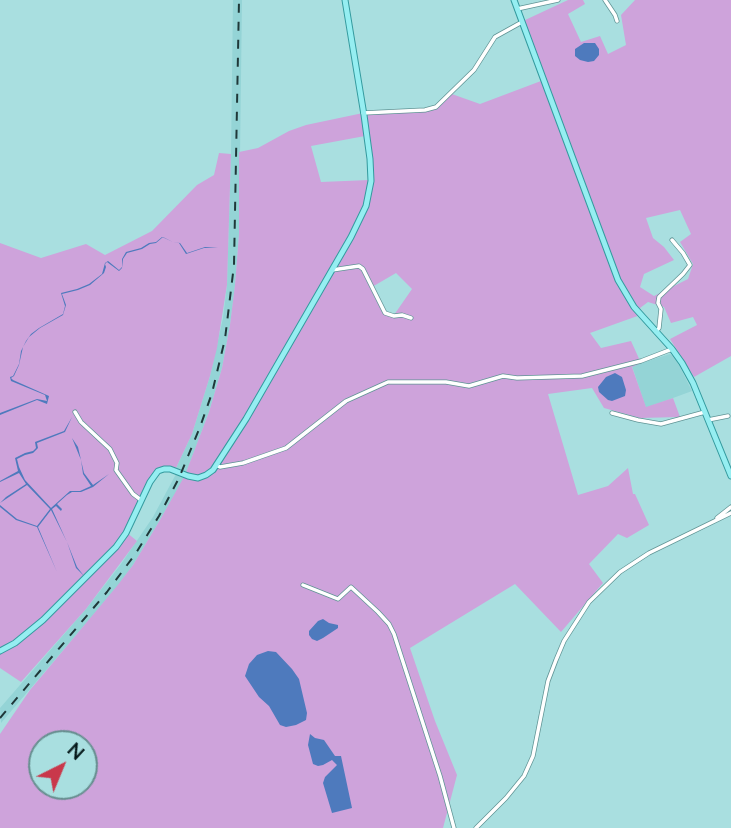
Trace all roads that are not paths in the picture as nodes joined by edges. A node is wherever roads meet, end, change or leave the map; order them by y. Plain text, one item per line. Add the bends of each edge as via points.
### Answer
1 (345, 0) edge
2 (514, 0) edge
3 (558, 0) edge
4 (605, 0) edge
5 (517, 9) junction
6 (617, 21) dead end
7 (522, 22) junction
8 (363, 113) junction
9 (672, 240) dead end
10 (331, 270) junction
11 (411, 318) dead end
12 (656, 332) junction
13 (672, 349) junction
14 (75, 412) dead end
15 (705, 412) junction
16 (612, 413) dead end
17 (728, 416) dead end
18 (709, 420) junction
19 (216, 465) junction
20 (731, 476) edge
21 (141, 500) junction
22 (731, 507) edge
23 (731, 513) edge
24 (710, 524) junction
25 (303, 585) dead end
26 (0, 651) edge
27 (454, 828) edge
28 (476, 828) edge

1 - 8 main road
2 - 5 main road
3 - 5 street
4 - 6 street
5 - 7 main road
7 - 8 street via 495,37 474,70 436,107
7 - 12 main road via 618,280
8 - 10 main road via 371,181 366,206
9 - 12 street via 690,265 659,297
10 - 11 street via 359,266 385,313
10 - 19 main road
12 - 13 main road
13 - 15 main road
13 - 19 street via 583,376 503,376 469,386 388,382 346,401 286,448 243,463
14 - 21 street via 110,449 117,470
15 - 16 street via 661,424
15 - 18 main road
17 - 18 street
18 - 20 main road
19 - 21 main road via 200,477 158,471
21 - 26 main road via 126,533 106,558 37,625
22 - 24 street
23 - 24 street
24 - 28 street via 633,563 589,602 555,660 533,756 524,776
25 - 27 street via 338,599 351,587 388,624

